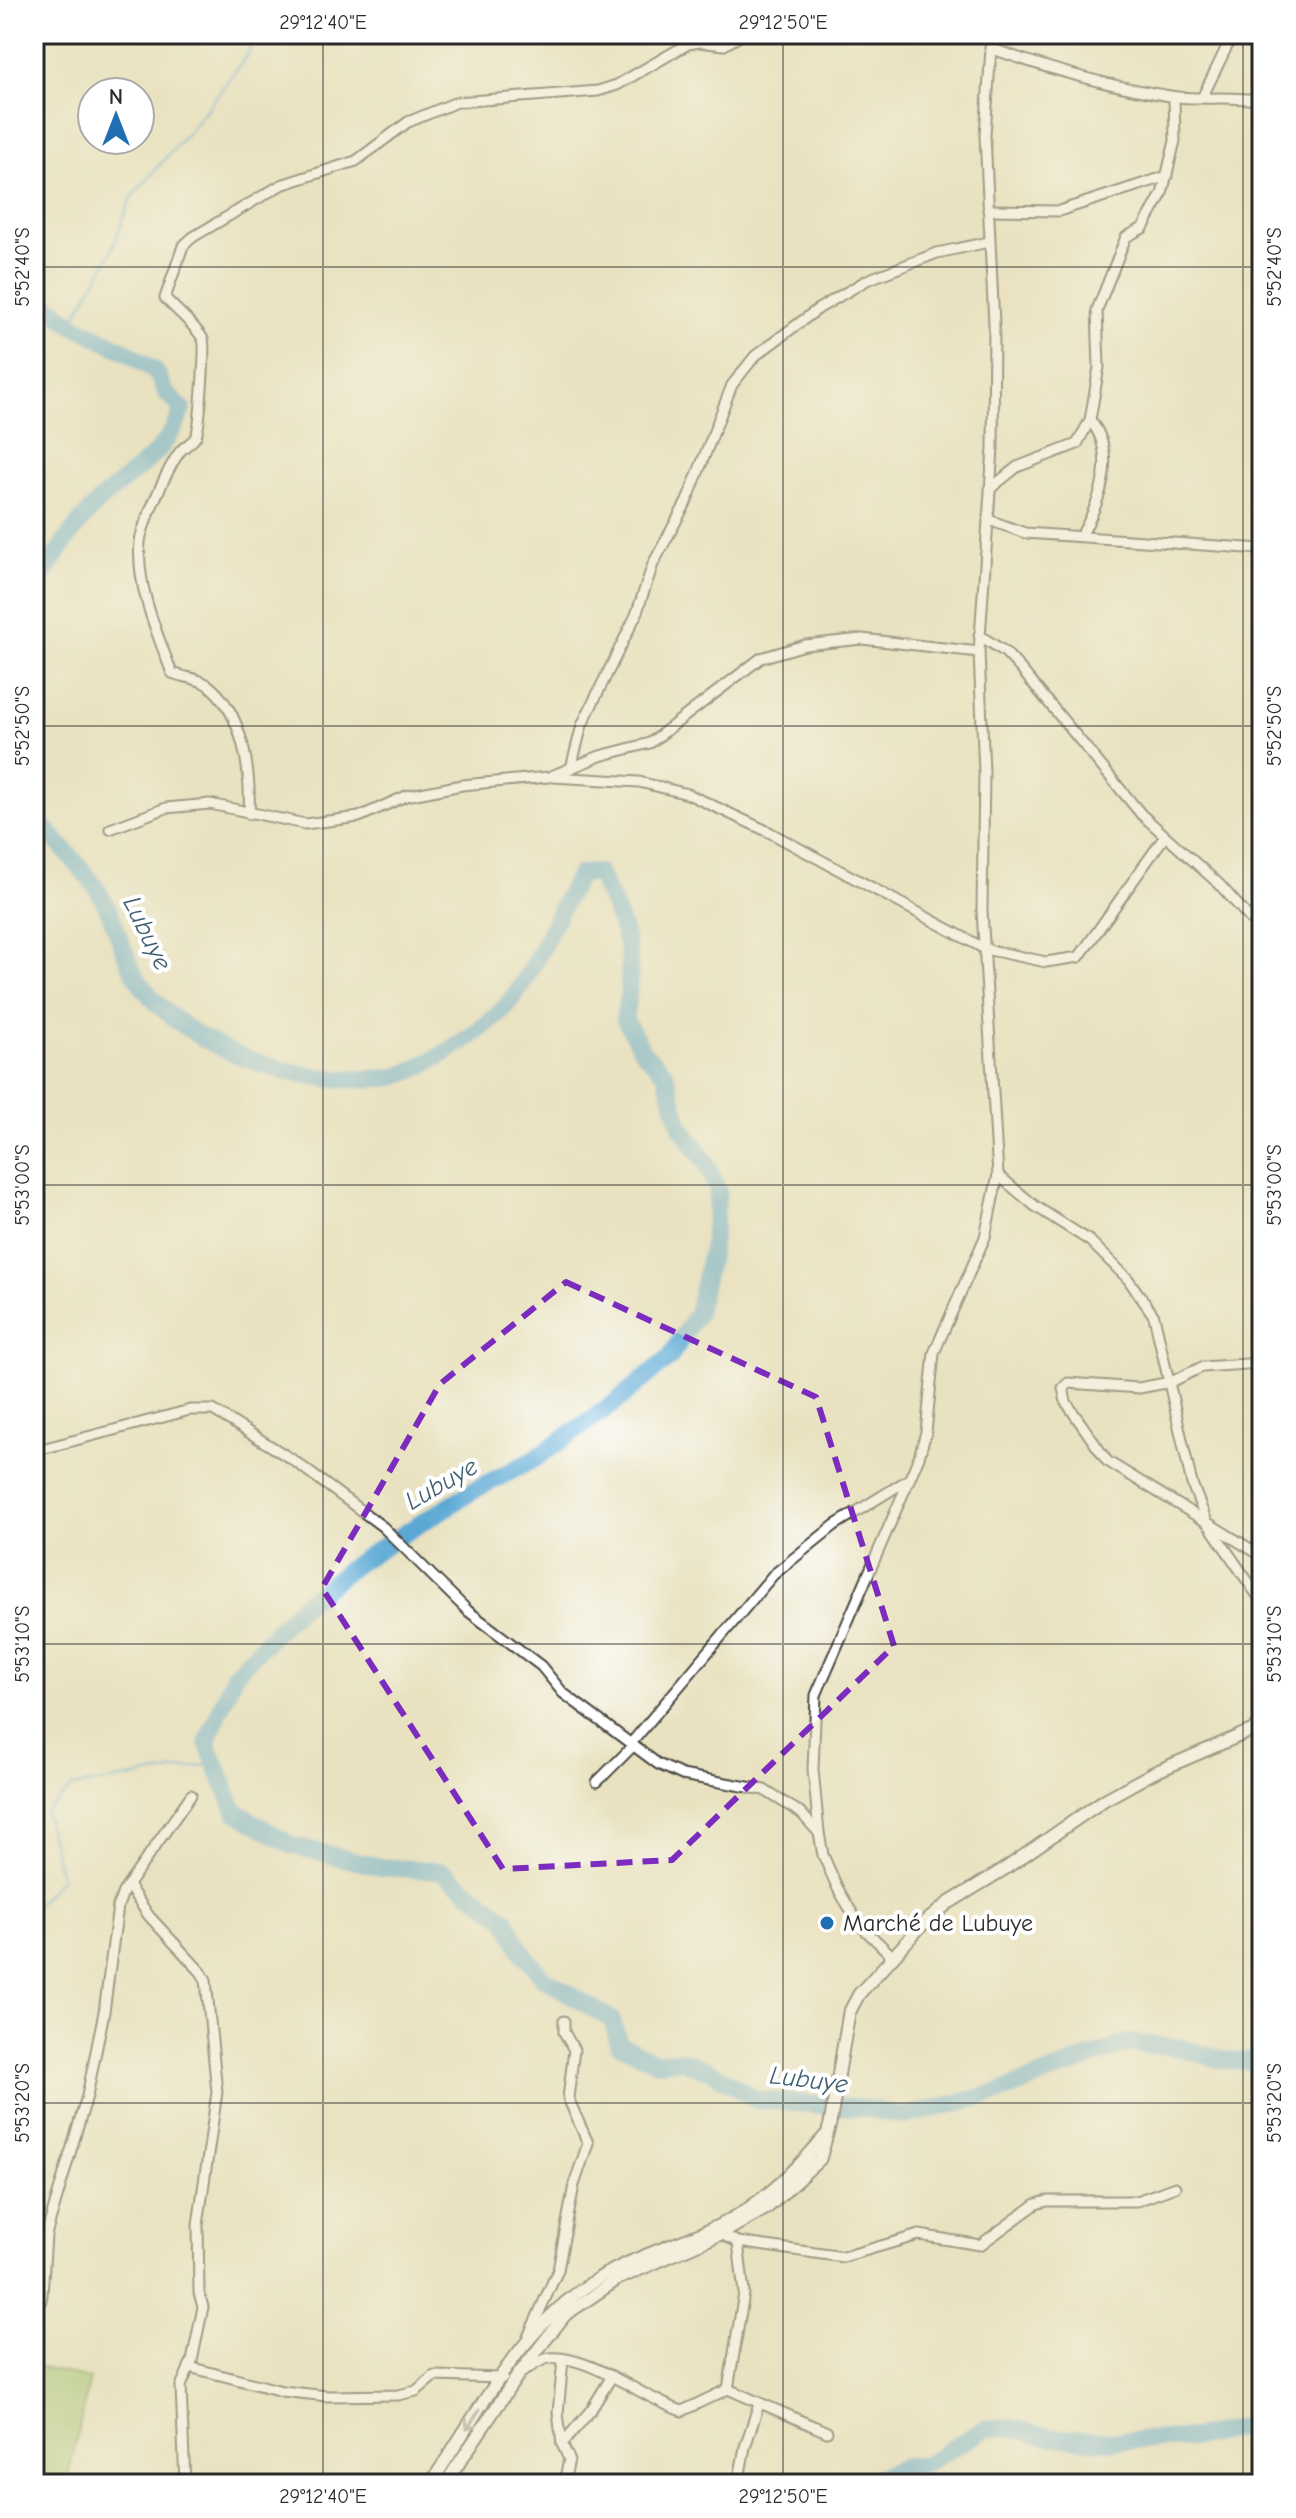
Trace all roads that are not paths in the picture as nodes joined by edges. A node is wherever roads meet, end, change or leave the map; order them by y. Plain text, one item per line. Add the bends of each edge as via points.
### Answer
1 (743, 34) edge
2 (992, 34) edge
3 (1233, 34) edge
4 (990, 48) junction
5 (1203, 96) junction
6 (1174, 97) junction
7 (1259, 101) edge
8 (1262, 118) edge
9 (1167, 176) junction
10 (988, 210) junction
11 (989, 242) junction
12 (1090, 420) junction
13 (991, 488) junction
14 (989, 520) junction
15 (1081, 536) junction
16 (1262, 549) edge
17 (979, 635) junction
18 (979, 652) junction
19 (571, 768) junction
20 (549, 777) junction
21 (249, 814) junction
22 (110, 829) dead end
23 (1165, 836) junction
24 (1262, 932) edge
25 (985, 949) junction
26 (998, 1175) junction
27 (1262, 1363) edge
28 (1171, 1382) junction
29 (34, 1451) edge
30 (906, 1481) junction
31 (1207, 1522) junction
32 (1262, 1556) edge
33 (1262, 1602) edge
34 (1262, 1726) edge
35 (632, 1747) junction
36 (597, 1782) dead end
37 (191, 1795) dead end
38 (819, 1833) junction
39 (128, 1885) junction
40 (892, 1956) junction
41 (564, 2021) dead end
42 (1175, 2187) dead end
43 (716, 2232) junction
44 (738, 2242) junction
45 (34, 2335) edge
46 (527, 2340) junction
47 (563, 2360) junction
48 (189, 2367) junction
49 (518, 2375) junction
50 (612, 2376) junction
51 (499, 2379) junction
52 (728, 2389) junction
53 (759, 2404) junction
54 (827, 2432) dead end
55 (562, 2444) junction
56 (185, 2484) edge
57 (430, 2484) edge
58 (445, 2484) edge
59 (564, 2484) edge
60 (738, 2484) edge

1 - 21 street via 724,45 688,44 598,91 457,102 408,122 356,161 281,185 183,246 165,298 204,340 207,358 196,437 176,455 151,506 140,559 172,673 210,687 232,720 250,784
2 - 4 street
3 - 5 street
4 - 6 street
4 - 10 street
5 - 6 street
5 - 7 street
6 - 9 street via 1175,141
7 - 8 street
9 - 10 street via 1059,211
9 - 12 street via 1143,228 1126,237 1097,310 1099,367
10 - 11 street
11 - 13 street via 994,325
11 - 19 street via 937,253 867,280 755,356 732,385 687,501 653,564 636,615 582,725
12 - 13 street via 1077,444 1017,467
12 - 15 street via 1100,433 1105,457 1097,506
13 - 14 street
14 - 15 street via 1025,533
14 - 17 street
15 - 16 street
17 - 18 street
17 - 23 street via 1020,668
18 - 19 street via 862,639 805,645 761,658 650,743
18 - 25 street
19 - 20 street
20 - 21 street via 462,785 406,796 359,817 305,824
20 - 25 street via 639,782 688,794
21 - 22 street via 210,804 166,808
23 - 24 street
23 - 25 street via 1079,957 1046,962
25 - 26 street
26 - 28 street via 1090,1241 1128,1279 1154,1316
26 - 30 street via 985,1237 934,1353 926,1432
27 - 28 street via 1202,1367
28 - 31 street via 1192,1484
28 - 31 street via 1139,1388 1068,1383 1063,1388 1066,1402 1107,1461
29 - 35 street via 190,1410 213,1410 293,1460 383,1527 468,1611 510,1640 563,1693
30 - 35 street via 835,1525 773,1575
30 - 38 street via 816,1695 813,1769
31 - 32 street
31 - 33 street
34 - 40 street via 1104,1800 947,1904
35 - 36 street
35 - 38 street via 682,1775 764,1790 801,1813
37 - 39 street
38 - 40 street via 838,1889 859,1924
39 - 45 street via 114,1921 87,2096 46,2235
39 - 48 street via 206,1980 217,2092 198,2225 203,2307
40 - 43 street via 849,2013 830,2127 791,2174
41 - 46 street via 574,2050 568,2098 588,2143 558,2270
42 - 44 street via 1137,2201 1036,2204 980,2245 919,2235 843,2257
43 - 44 street
43 - 46 street via 587,2285
43 - 49 street via 592,2293 565,2315
44 - 52 street via 744,2293
46 - 51 street
47 - 49 street via 549,2358
47 - 50 street
47 - 55 street via 558,2413
48 - 51 street via 282,2391 327,2396 398,2395 416,2391 434,2376
48 - 56 street via 181,2386
49 - 51 street
49 - 58 street
50 - 52 street via 682,2411
50 - 55 street
51 -> 57 street
52 - 53 street
53 - 54 street
53 - 60 street
55 - 59 street via 569,2459

